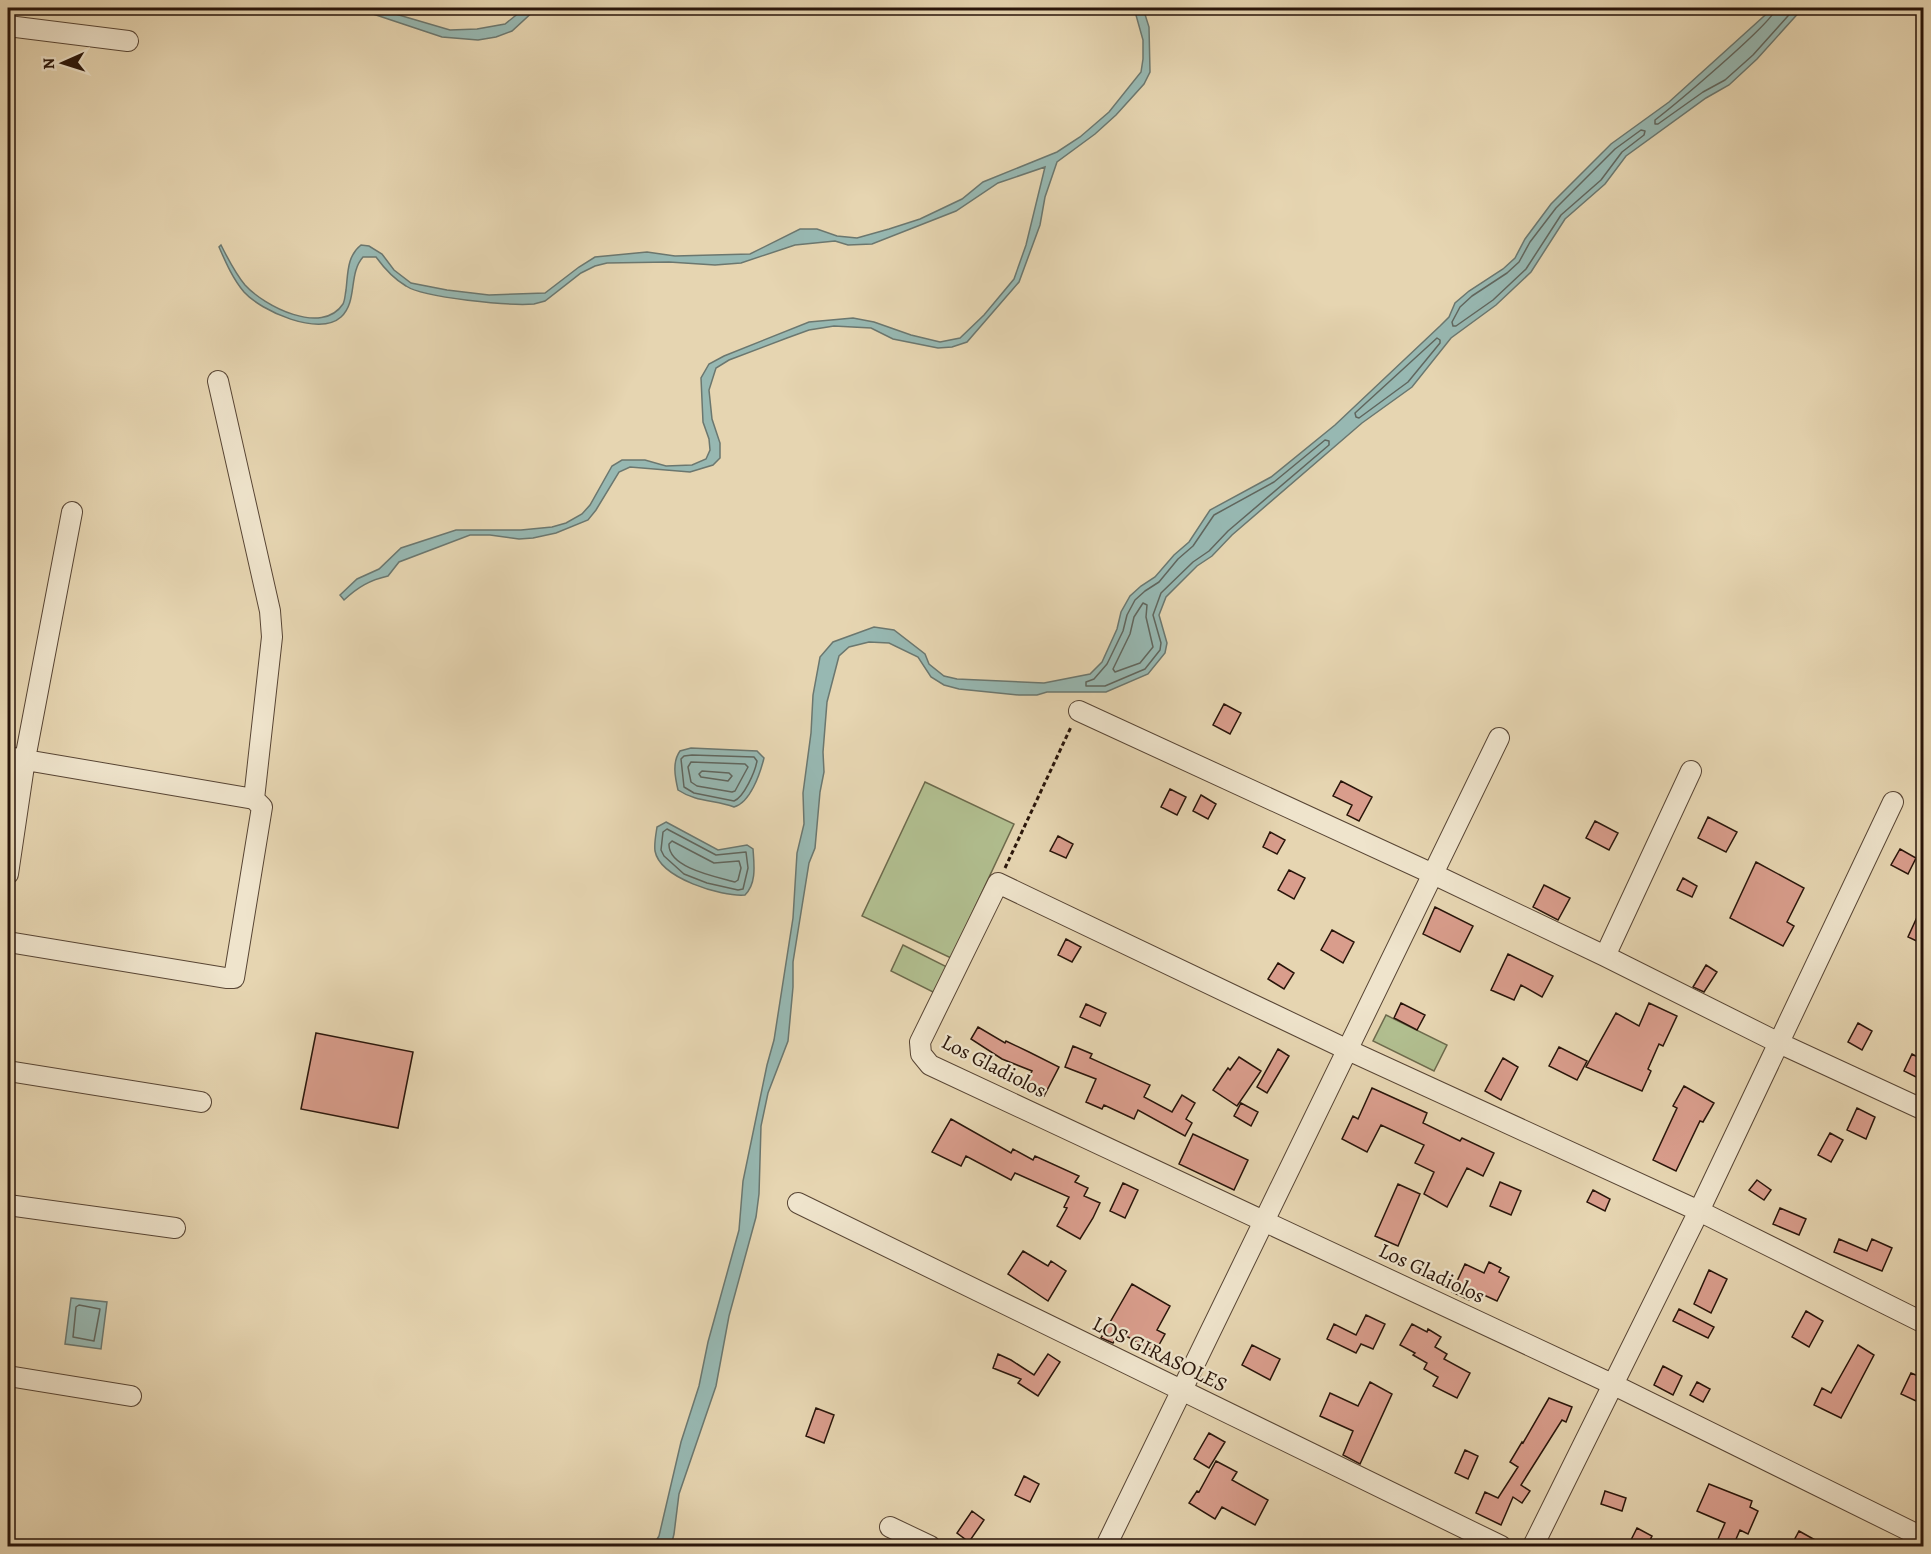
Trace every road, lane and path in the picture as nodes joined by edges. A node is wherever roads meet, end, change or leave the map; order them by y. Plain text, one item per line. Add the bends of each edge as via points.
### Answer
1 (8, 26) edge
2 (128, 41) dead end
3 (218, 381) dead end
4 (72, 512) dead end
5 (1079, 711) joint
6 (1499, 738) dead end
7 (16, 758) edge
8 (1691, 771) dead end
9 (254, 799) junction
10 (1893, 802) dead end
11 (8, 874) edge
12 (1433, 874) junction
13 (998, 883) junction
14 (8, 942) edge
15 (1605, 956) junction
16 (1779, 1043) junction
17 (1348, 1050) junction
18 (8, 1071) edge
19 (201, 1102) dead end
20 (1923, 1110) edge
21 (798, 1203) dead end
22 (8, 1205) edge
23 (1699, 1211) junction
24 (1265, 1220) junction
25 (175, 1228) dead end
26 (1923, 1323) edge
27 (8, 1376) edge
28 (1612, 1384) junction
29 (1180, 1391) junction
30 (131, 1396) dead end
31 (891, 1527) dead end
32 (1923, 1538) edge
33 (930, 1546) edge
34 (1106, 1546) edge
35 (1501, 1546) edge
36 (1533, 1546) edge

1 - 2 street
3 - 9 street via 270,611 272,637
4 - 7 street
5 - 12 street
5 - 13 path
6 - 12 street
7 - 9 street
7 - 11 street
8 - 15 street
9 - 14 street via 262,807 234,978
10 - 16 street
12 - 15 street
12 - 17 street
13 - 17 street
13 - 24 street, Los Gladiolos via 920,1042 921,1054 930,1065
15 - 16 street
16 - 20 street
16 - 23 street
17 - 23 street
17 - 24 street
18 - 19 street
21 - 29 street, LOS GIRASOLES
22 - 25 street
23 - 26 street
23 - 28 street
24 - 28 street, Los Gladiolos
24 - 29 street
27 - 30 street
28 - 32 street, Los Gladiolos
28 - 36 street
29 - 34 street
29 - 35 street, LOS GIRASOLES
31 - 33 street

